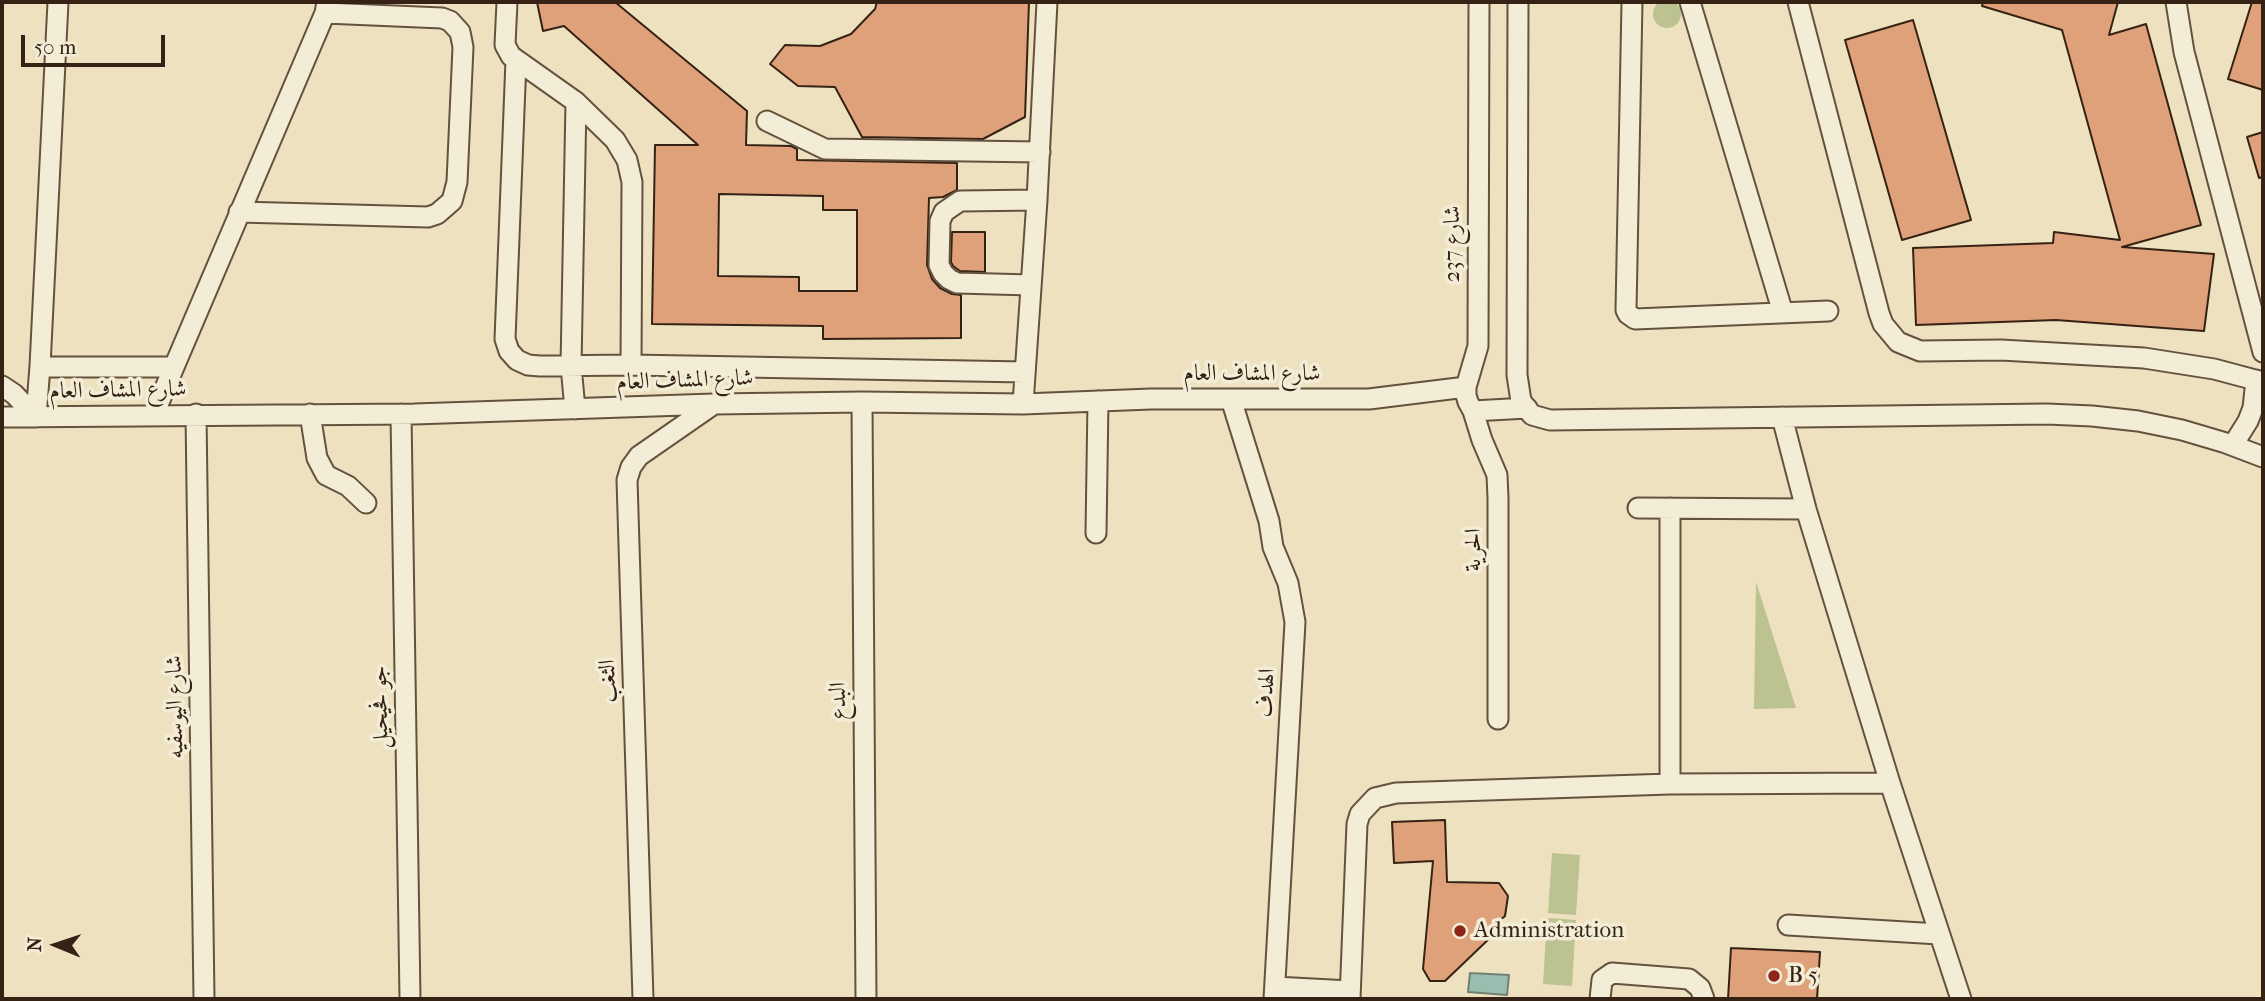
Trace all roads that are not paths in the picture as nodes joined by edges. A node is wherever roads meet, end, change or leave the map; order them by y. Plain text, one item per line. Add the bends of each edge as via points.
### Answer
1 (58, 2) edge
2 (507, 2) edge
3 (1047, 2) edge
4 (1479, 2) edge
5 (1520, 2) edge
6 (1632, 2) edge
7 (1690, 2) edge
8 (1798, 2) edge
9 (2176, 2) edge
10 (326, 7) edge
11 (516, 60) junction
12 (576, 102) junction
13 (767, 121) dead end
14 (1040, 152) junction
15 (1037, 200) junction
16 (239, 212) junction
17 (1031, 285) junction
18 (1828, 311) dead end
19 (1783, 313) junction
20 (2263, 352) edge
21 (631, 365) junction
22 (40, 366) junction
23 (571, 366) junction
24 (174, 367) junction
25 (1025, 372) junction
26 (2260, 381) edge
27 (2, 386) edge
28 (1466, 387) junction
29 (1231, 400) junction
30 (1098, 401) junction
31 (862, 402) junction
32 (714, 404) junction
33 (1023, 404) junction
34 (1527, 408) junction
35 (575, 409) junction
36 (1473, 411) junction
37 (154, 414) junction
38 (196, 414) junction
39 (310, 414) junction
40 (401, 414) junction
41 (2, 417) edge
42 (36, 417) junction
43 (1782, 417) junction
44 (2234, 445) junction
45 (2263, 457) edge
46 (366, 503) dead end
47 (1638, 508) dead end
48 (1670, 508) junction
49 (1806, 509) junction
50 (1096, 533) dead end
51 (1498, 719) dead end
52 (1890, 783) junction
53 (1670, 784) junction
54 (1788, 925) dead end
55 (1939, 933) junction
56 (1274, 993) edge
57 (1350, 995) edge
58 (204, 999) edge
59 (410, 999) edge
60 (643, 999) edge
61 (866, 999) edge
62 (1600, 999) edge
63 (1704, 999) edge
64 (1961, 999) edge

1 - 22 street
2 - 11 street via 505,45
3 - 14 street
4 - 28 street, شارع 237 via 1478,346
5 - 34 street via 1517,374 1521,401
6 - 19 street via 1626,310 1639,319
7 - 19 street
8 - 26 street via 1879,313 1898,342 1920,351 2001,350 2144,358
9 - 20 street via 2184,52
10 - 16 street
10 - 16 street via 442,18 460,32 457,182 452,201 428,217
11 - 12 street
11 - 23 street via 505,340 509,351 528,365
12 - 21 street via 615,140 630,171
12 - 23 street
13 - 14 street via 825,149
14 - 15 street
15 - 17 street
15 - 17 street via 960,201 944,212 939,230 939,265 949,279
16 - 24 street
17 - 25 street
18 - 19 street
21 - 23 street
21 - 25 street
22 - 24 street
22 - 42 street
23 - 35 street
24 - 37 street
25 - 33 street
26 - 44 street via 2248,421
27 - 42 street
28 - 29 street, شارع المشاف العام via 1369,398
28 - 36 street, الحرية
29 - 30 street, شارع المشاف العام
29 - 56 street, الهدف via 1273,547 1288,583 1295,622
30 - 33 street, شارع المشاف العام
30 - 50 street
31 - 32 street, شارع المشاف العام
31 - 33 street, شارع المشاف العام
31 - 61 street, البدع
32 - 35 street, شارع المشاف العام
32 - 60 street, الثغب via 639,456 627,480
34 - 36 street
34 - 43 street via 1532,415 1550,420
35 - 40 street, شارع المشاف العام
36 - 51 street, الحرية via 1497,475
37 - 38 street, شارع المشاف العام
37 - 42 street, شارع المشاف العام
38 - 39 street, شارع المشاف العام
38 - 58 street, شارع اليوسفيه
39 - 40 street, شارع المشاف العام
39 - 46 street via 317,458 326,475 348,486
40 - 59 street, جو فحيحيل
41 - 42 street, شارع المشاف العام
43 - 44 street via 2092,416 2138,421
43 - 49 street
44 - 45 street
47 - 48 street
48 - 49 street
48 - 53 street
49 - 52 street
52 - 53 street
52 - 55 street
53 - 57 street via 1396,793 1375,798 1357,824
54 - 55 street
55 - 64 street
56 - 57 street
62 - 63 street via 1602,980 1612,974 1689,979

